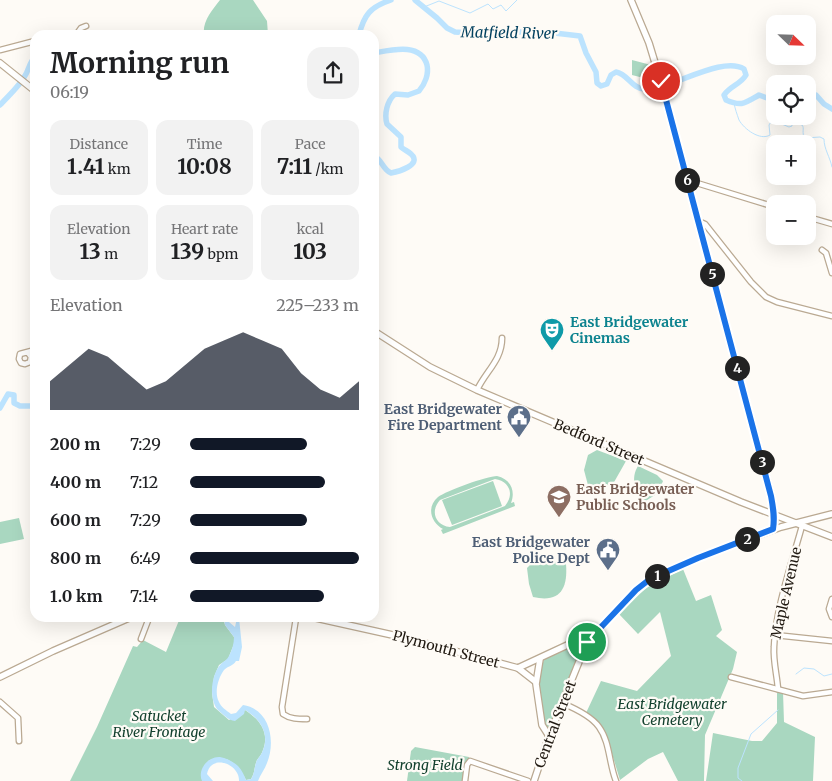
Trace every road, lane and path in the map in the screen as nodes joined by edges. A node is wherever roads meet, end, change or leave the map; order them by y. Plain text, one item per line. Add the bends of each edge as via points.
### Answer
1 (631, 0) edge
2 (86, 26) dead end
3 (80, 30) edge
4 (30, 42) edge
5 (0, 50) edge
6 (0, 63) edge
7 (30, 87) edge
8 (687, 180) junction
9 (766, 204) edge
10 (816, 219) edge
11 (698, 221) junction
12 (832, 224) edge
13 (822, 250) dead end
14 (832, 268) edge
15 (832, 273) edge
16 (832, 316) edge
17 (379, 334) edge
18 (502, 338) dead end
19 (477, 390) junction
20 (832, 514) edge
21 (774, 516) junction
22 (794, 523) junction
23 (802, 526) junction
24 (773, 529) junction
25 (832, 537) edge
26 (832, 599) edge
27 (832, 617) edge
28 (119, 622) edge
29 (148, 622) edge
30 (295, 622) edge
31 (334, 622) edge
32 (775, 635) junction
33 (141, 639) dead end
34 (832, 641) edge
35 (587, 642) junction
36 (540, 659) junction
37 (518, 668) junction
38 (0, 677) edge
39 (731, 677) dead end
40 (536, 682) junction
41 (778, 689) junction
42 (832, 692) edge
43 (0, 702) edge
44 (562, 703) junction
45 (307, 719) dead end
46 (549, 736) junction
47 (18, 741) dead end
48 (465, 781) edge
49 (528, 781) edge
50 (534, 781) edge
51 (616, 781) edge

1 - 8 main road via 661,81
2 - 3 street
4 - 5 street
6 - 7 main road
8 - 9 street
8 - 11 main road
10 - 12 street
11 - 16 street via 705,224 766,297
11 - 21 main road
13 - 14 street
14 - 15 street
17 - 19 main road, Bedford Street via 430,367
18 - 19 street via 500,354
19 - 21 main road, Bedford Street
20 - 22 main road, Central Street
21 - 22 main road, Bedford Street
21 - 24 main road
22 - 23 main road, Bedford Street
22 - 24 main road, Central Street
23 - 25 main road, Bedford Street
23 - 32 street, Maple Avenue
24 - 35 main road, Central Street via 650,579
26 - 27 street via 829,607
28 - 38 main road
29 - 33 street
30 - 45 street via 282,707 285,716
31 - 37 main road, Plymouth Street
32 - 34 street
32 - 41 street, Maple Avenue
35 - 36 main road, Plymouth Street via 576,641
35 - 44 main road, Central Street
36 - 37 main road, Plymouth Street
36 - 40 main road
37 - 40 main road, Plymouth Street
39 - 41 street
40 - 46 main road via 542,725
41 - 42 street via 802,696
43 - 47 street via 18,718
44 - 46 main road, Central Street
44 - 51 street via 599,727
46 - 50 main road, Central Street
48 - 49 street via 470,761

